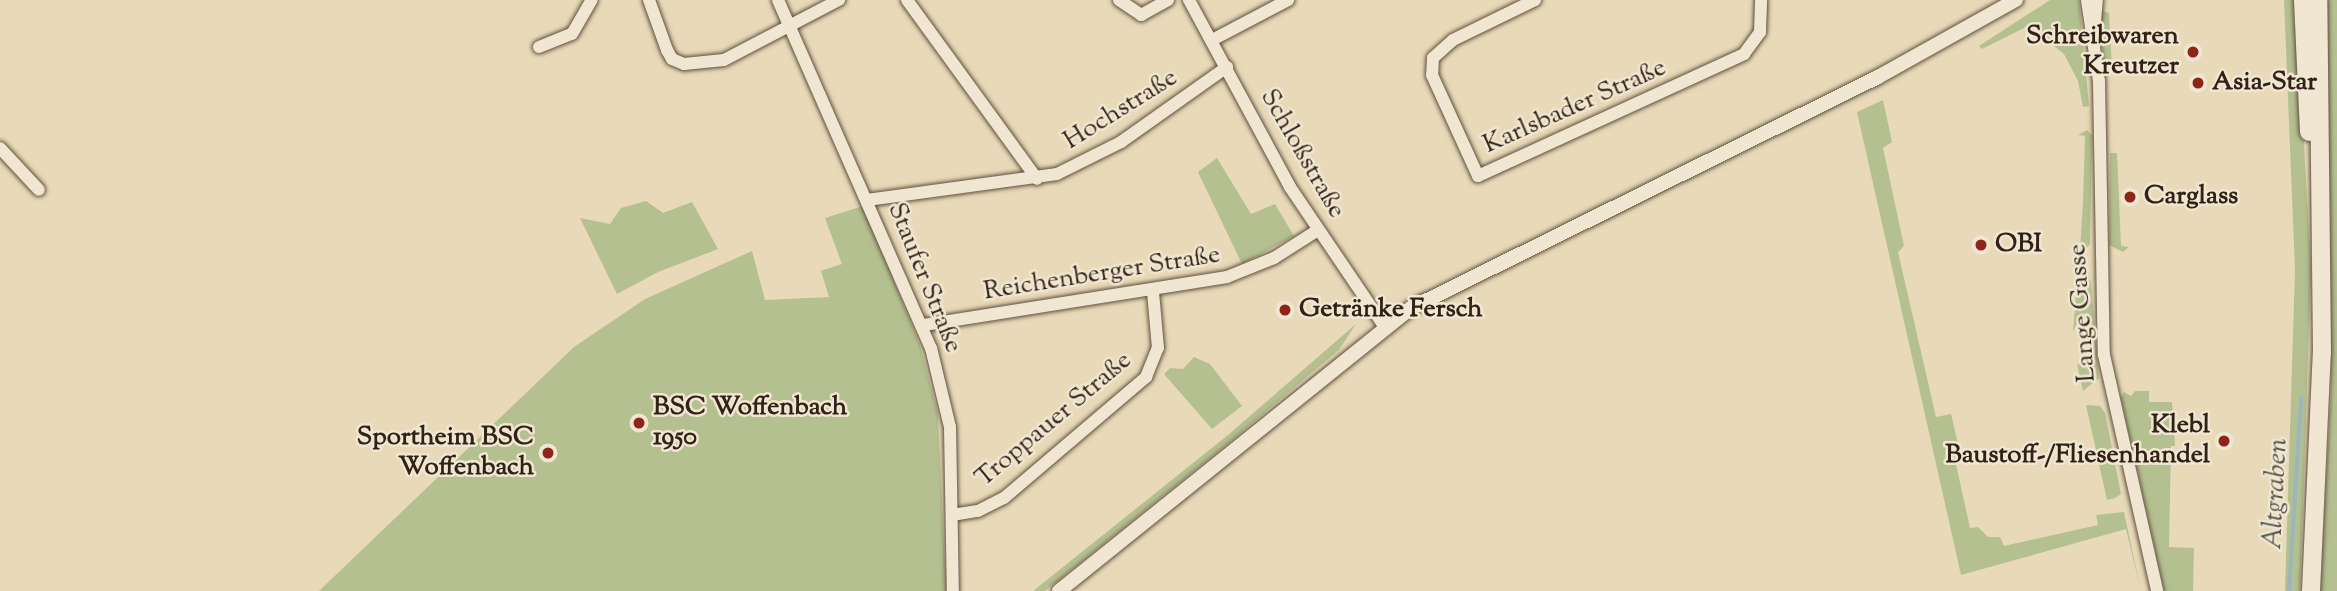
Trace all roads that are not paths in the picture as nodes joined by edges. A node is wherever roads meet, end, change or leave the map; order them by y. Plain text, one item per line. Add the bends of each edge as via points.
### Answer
1 (592, 0) edge
2 (649, 0) edge
3 (778, 0) edge
4 (839, 0) edge
5 (907, 0) edge
6 (1119, 0) edge
7 (1168, 0) edge
8 (1189, 0) edge
9 (1288, 0) edge
10 (1535, 0) edge
11 (1761, 0) edge
12 (2016, 0) edge
13 (2087, 0) edge
14 (2097, 0) edge
15 (2304, 0) edge
16 (2318, 0) edge
17 (790, 25) junction
18 (2094, 28) junction
19 (1214, 39) junction
20 (539, 47) dead end
21 (1227, 67) junction
22 (0, 148) edge
23 (2318, 177) junction
24 (1037, 179) junction
25 (40, 190) dead end
26 (867, 200) junction
27 (1318, 230) junction
28 (1153, 292) junction
29 (924, 325) junction
30 (1384, 326) junction
31 (952, 515) junction
32 (953, 591) edge
33 (1059, 591) edge
34 (2157, 591) edge
35 (2311, 591) edge

1 - 20 street via 572,34
2 - 17 street via 667,50 672,59 684,64 724,60
3 - 17 street, Staufer Straße
4 - 17 street
5 - 24 street
6 - 7 street via 1141,15
8 - 19 street, Schloßstraße
9 - 19 street
10 - 11 street, Karlsbader Straße via 1453,40 1433,58 1433,79 1478,176 1744,54 1760,32
12 - 30 street via 1878,77 1461,280
13 - 18 street, Lange Gasse
14 - 18 street, Lange Gasse
15 - 23 main road via 2310,146
16 - 23 main road via 2322,149
17 - 26 street, Staufer Straße
18 - 34 street, Lange Gasse via 2103,348
19 - 21 street, Schloßstraße
21 - 24 street, Hochstraße via 1099,156
21 - 27 street, Schloßstraße
22 - 25 street
23 - 35 main road via 2321,389
24 - 26 street, Hochstraße via 933,188
26 - 29 street, Staufer Straße
27 - 28 street, Reichenberger Straße via 1247,271
27 - 30 street, Schloßstraße
28 - 29 street, Reichenberger Straße
28 - 31 street, Troppauer Straße via 1158,348 1146,377 1003,498 978,511
29 - 31 street, Staufer Straße via 948,417
30 - 33 street
31 - 32 street, Staufer Straße

